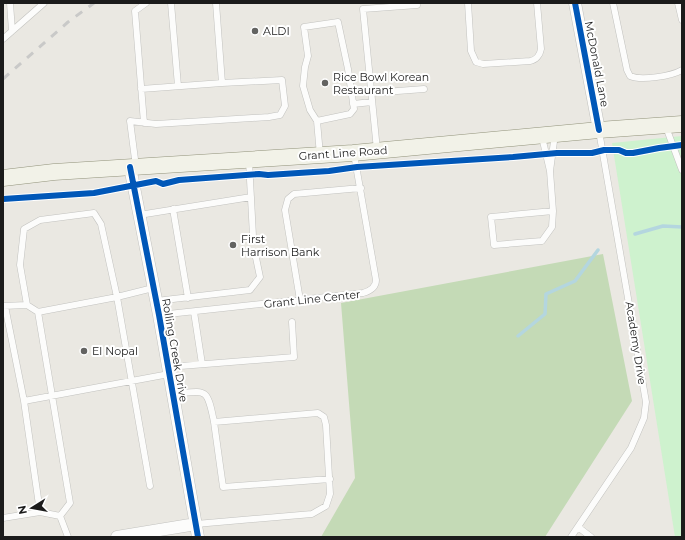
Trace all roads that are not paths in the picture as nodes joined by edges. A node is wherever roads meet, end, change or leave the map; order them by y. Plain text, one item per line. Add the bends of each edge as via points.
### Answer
1 (10, 3) edge
2 (44, 3) edge
3 (146, 3) edge
4 (171, 3) edge
5 (216, 3) edge
6 (468, 3) edge
7 (538, 3) edge
8 (574, 3) edge
9 (613, 3) edge
10 (678, 3) edge
11 (417, 5) dead end
12 (682, 20) edge
13 (12, 31) junction
14 (3, 40) edge
15 (682, 70) edge
16 (222, 83) junction
17 (178, 86) junction
18 (141, 89) junction
19 (424, 89) dead end
20 (371, 93) junction
21 (372, 102) junction
22 (354, 104) junction
23 (316, 121) junction
24 (144, 123) junction
25 (682, 124) edge
26 (666, 125) junction
27 (599, 130) junction
28 (548, 134) junction
29 (377, 150) junction
30 (354, 153) junction
31 (320, 155) junction
32 (249, 159) junction
33 (133, 167) junction
34 (682, 170) edge
35 (550, 171) junction
36 (3, 178) edge
37 (361, 188) junction
38 (251, 197) junction
39 (173, 210) junction
40 (553, 210) junction
41 (139, 215) junction
42 (253, 236) dead end
43 (255, 253) dead end
44 (154, 288) junction
45 (117, 297) junction
46 (188, 298) junction
47 (300, 300) junction
48 (156, 301) junction
49 (28, 305) junction
50 (4, 306) edge
51 (38, 312) junction
52 (194, 312) junction
53 (159, 315) junction
54 (292, 322) dead end
55 (202, 364) junction
56 (169, 370) junction
57 (132, 381) junction
58 (173, 394) junction
59 (52, 396) junction
60 (24, 401) junction
61 (214, 422) junction
62 (330, 479) junction
63 (150, 486) dead end
64 (40, 512) junction
65 (60, 516) junction
66 (3, 518) edge
67 (196, 524) junction
68 (578, 527) junction
69 (149, 534) edge
70 (68, 537) edge
71 (117, 537) edge
72 (198, 537) edge
73 (571, 537) edge
74 (591, 537) edge

1 - 13 lane
2 - 13 lane
3 - 18 lane via 135,11
4 - 17 lane
5 - 16 lane
6 - 7 lane via 471,51 478,64 530,61 539,55 541,49
8 - 27 street, McDonald Lane
9 - 15 lane via 630,76 643,79
10 - 12 lane
11 - 20 lane via 363,9
13 - 14 lane
16 - 17 lane
16 - 24 lane via 282,80 285,106 280,115 269,117
17 - 18 lane
18 - 24 lane
19 - 20 lane
20 - 21 lane
21 - 22 lane
21 - 29 lane
22 - 23 lane via 350,114
22 - 23 lane via 338,22 304,27 308,56 304,86 310,110
23 - 31 lane
24 - 33 lane via 130,121
25 - 26 main road, Grant Line Road
26 - 27 main road, Grant Line Road
26 - 34 lane
27 - 28 main road, Grant Line Road
27 - 68 lane, Academy Drive via 646,402 644,418 631,448
28 - 29 main road, Grant Line Road
28 - 35 lane
28 - 35 lane
29 - 30 main road, Grant Line Road
30 - 31 main road, Grant Line Road
30 - 37 lane, Grant Line Center
31 - 32 main road, Grant Line Road
32 - 33 main road, Grant Line Road
32 - 38 lane
33 - 36 main road, Grant Line Road
33 - 41 street, Rolling Creek Drive
35 - 40 lane
37 - 47 lane, Grant Line Center via 375,286 363,293
37 - 47 lane via 294,194 288,199 285,210
38 - 39 lane
38 - 42 lane
39 - 41 lane
39 - 46 lane
40 - 40 lane via 491,217 494,245 542,241 552,227
41 - 44 street, Rolling Creek Drive
43 - 46 lane via 260,277 250,290
44 - 45 lane
44 - 48 street, Rolling Creek Drive
45 - 49 lane via 101,224 94,213 40,220 24,229 20,265
45 - 51 lane
45 - 57 lane
46 - 48 lane
47 - 52 lane, Grant Line Center
48 - 53 street, Rolling Creek Drive
49 - 50 lane
49 - 51 lane
50 - 60 lane
51 - 59 lane
52 - 53 lane, Grant Line Center
52 - 55 lane
53 - 56 street, Rolling Creek Drive
54 - 55 lane via 294,357
55 - 56 lane
56 - 57 lane
56 - 58 street, Rolling Creek Drive
57 - 59 lane
57 - 63 lane
58 - 61 lane via 201,392 208,396
58 - 67 street, Rolling Creek Drive
59 - 60 lane
59 - 65 lane via 70,503
60 - 64 lane
61 - 62 lane via 223,487
61 - 62 lane via 318,413 324,417 326,425
62 - 67 lane via 330,494 326,506 312,514
64 - 65 lane
64 - 66 lane
65 - 70 lane
67 - 69 street
67 - 72 street, Rolling Creek Drive
68 - 73 lane, Academy Drive
68 - 74 lane
69 - 71 street

